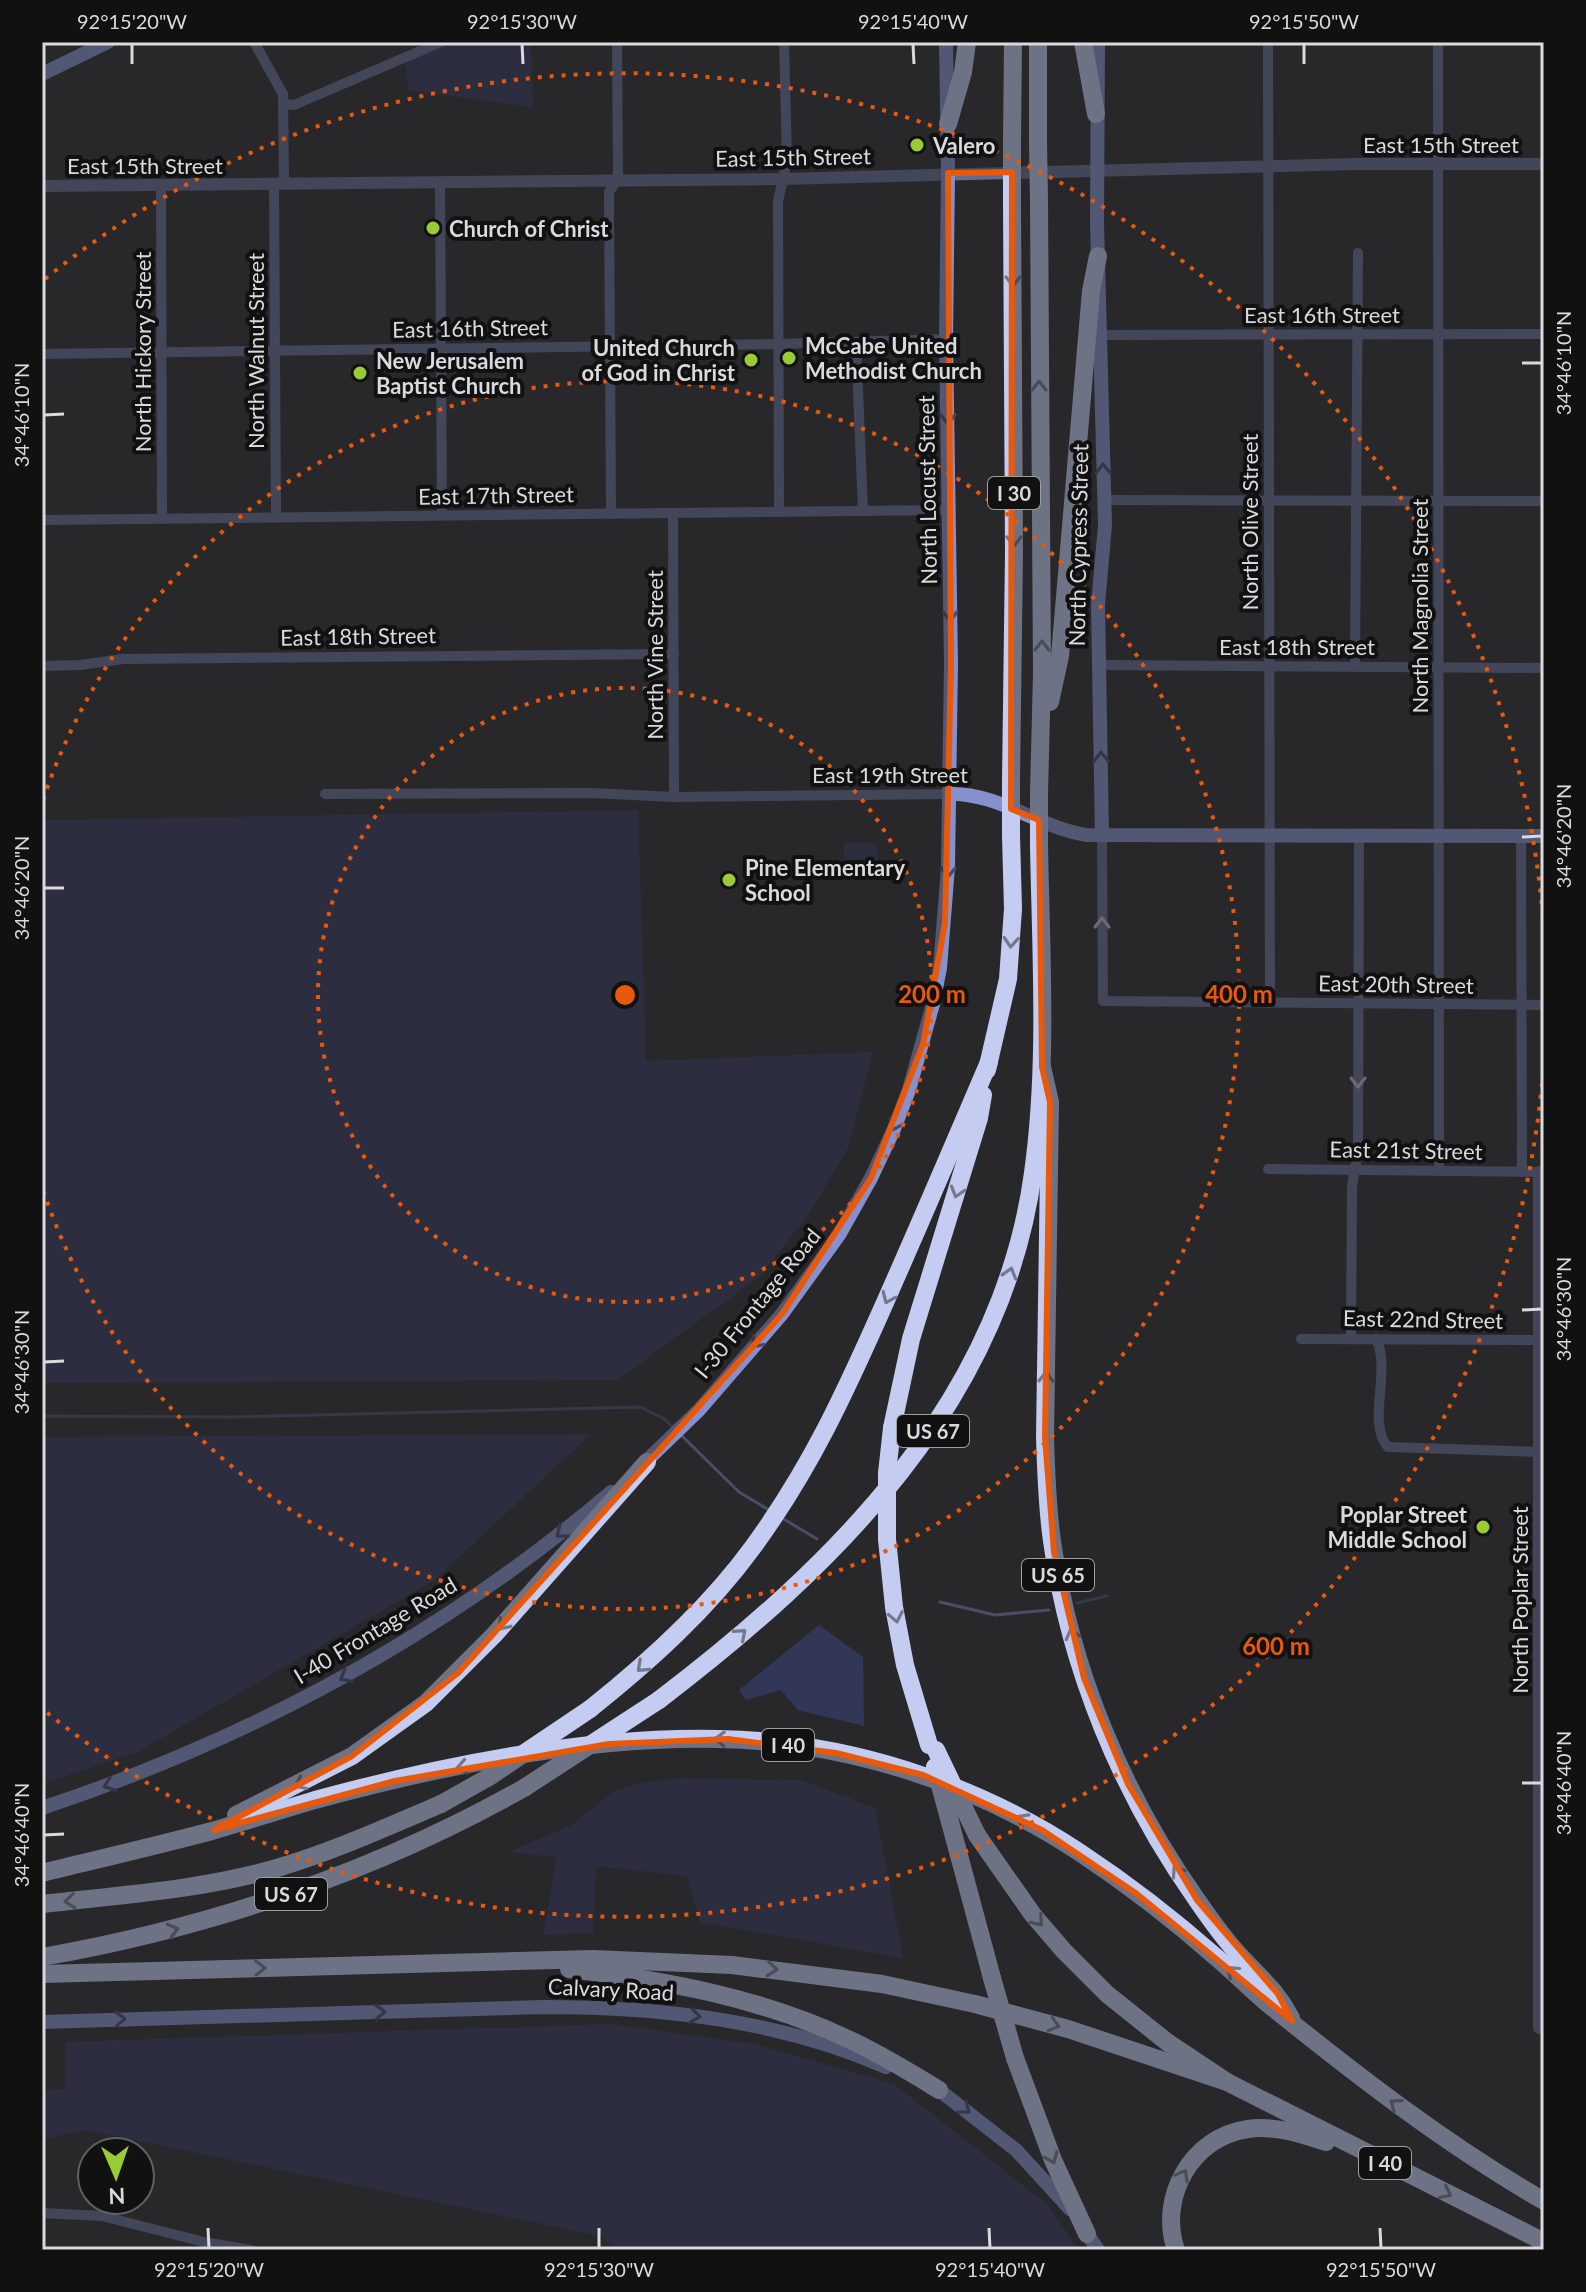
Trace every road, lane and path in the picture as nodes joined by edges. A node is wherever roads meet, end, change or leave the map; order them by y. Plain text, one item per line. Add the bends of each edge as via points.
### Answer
1 (108, 42) edge
2 (254, 42) edge
3 (441, 42) edge
4 (617, 42) edge
5 (784, 42) edge
6 (946, 42) edge
7 (967, 42) edge
8 (1013, 42) edge
9 (1038, 42) edge
10 (1083, 42) edge
11 (1098, 42) edge
12 (1268, 42) edge
13 (1438, 42) edge
14 (42, 74) edge
15 (285, 104) junction
16 (1096, 114) junction
17 (948, 124) junction
18 (1438, 164) junction
19 (1544, 164) edge
20 (1268, 167) junction
21 (1096, 170) junction
22 (948, 173) junction
23 (618, 179) junction
24 (782, 179) junction
25 (440, 182) junction
26 (279, 184) junction
27 (161, 185) junction
28 (42, 186) edge
29 (1358, 253) dead end
30 (1098, 256) junction
31 (1357, 334) junction
32 (1439, 334) junction
33 (1544, 334) edge
34 (1101, 335) junction
35 (1269, 335) junction
36 (946, 339) junction
37 (856, 342) junction
38 (778, 344) junction
39 (610, 346) junction
40 (441, 348) junction
41 (275, 350) junction
42 (162, 351) junction
43 (42, 354) edge
44 (1104, 500) junction
45 (1269, 500) junction
46 (1356, 501) junction
47 (1439, 501) junction
48 (1544, 501) edge
49 (950, 510) junction
50 (863, 511) junction
51 (779, 512) junction
52 (673, 513) junction
53 (611, 514) junction
54 (442, 515) junction
55 (276, 517) junction
56 (162, 519) junction
57 (42, 520) edge
58 (674, 654) junction
59 (1098, 665) junction
60 (42, 666) edge
61 (1269, 666) junction
62 (1355, 666) junction
63 (1439, 667) junction
64 (1544, 668) edge
65 (1040, 752) junction
66 (325, 794) dead end
67 (949, 794) junction
68 (674, 797) junction
69 (1102, 835) junction
70 (1269, 835) junction
71 (1359, 836) junction
72 (1439, 836) junction
73 (1521, 836) junction
74 (1544, 836) edge
75 (1103, 1001) joint
76 (1270, 1003) junction
77 (1358, 1004) junction
78 (1439, 1004) junction
79 (1522, 1005) junction
80 (1544, 1005) edge
81 (989, 1062) junction
82 (1042, 1067) junction
83 (1268, 1169) dead end
84 (1355, 1170) junction
85 (1439, 1171) junction
86 (1522, 1172) junction
87 (1542, 1172) edge
88 (1351, 1338) junction
89 (1301, 1339) dead end
90 (1376, 1339) junction
91 (1542, 1340) edge
92 (688, 1419) joint
93 (1539, 1452) junction
94 (647, 1462) junction
95 (1542, 1739) edge
96 (930, 1741) junction
97 (42, 1808) edge
98 (214, 1830) junction
99 (42, 1873) edge
100 (42, 1904) edge
101 (42, 1957) edge
102 (499, 1962) junction
103 (42, 1974) edge
104 (1292, 2021) junction
105 (42, 2022) edge
106 (1542, 2028) edge
107 (1227, 2082) junction
108 (939, 2090) junction
109 (1370, 2156) junction
110 (1544, 2201) edge
111 (42, 2213) edge
112 (1087, 2234) junction
113 (1544, 2242) edge
114 (251, 2250) edge
115 (1098, 2250) edge
116 (1176, 2250) edge

1 - 14 main road
2 - 15 street, North Walnut Street
3 - 15 street via 294,105
4 - 23 street
5 - 24 street via 787,159
6 - 17 main road, North Locust Street
7 - 17 highway
8 -> 81 highway, I 30, bridge via 1013,909 1008,979
65 -> 9 highway, I 30, bridge
10 - 16 highway
11 - 16 main road, North Cypress Street
12 - 20 street, North Olive Street
13 - 18 street, North Magnolia Street
15 - 26 street, North Walnut Street
16 - 21 main road, North Cypress Street
17 - 22 main road, North Locust Street
18 - 19 street, East 15th Street
18 - 20 street, East 15th Street
18 - 32 street, North Magnolia Street
20 - 21 street, East 15th Street
20 - 35 street, North Olive Street
21 - 22 street, East 15th Street
21 - 30 main road, North Cypress Street
22 - 24 street, East 15th Street
22 - 36 main road, North Locust Street
23 - 24 street, East 15th Street
23 - 25 street, East 15th Street
23 - 39 street via 609,192
24 - 38 street
25 - 26 street, East 15th Street
25 - 40 street
26 - 27 street, East 15th Street
26 - 41 street, North Walnut Street
27 - 28 street, East 15th Street
27 - 42 street, North Hickory Street
29 - 31 street
30 - 34 main road, North Cypress Street
30 - 65 highway via 1060,656
31 - 32 street, East 16th Street
31 - 35 street, East 16th Street
31 - 46 street
32 - 33 street, East 16th Street
32 - 47 street, North Magnolia Street
34 - 35 street, East 16th Street
44 -> 34 main road, North Cypress Street
35 - 45 street, North Olive Street
36 - 37 street, East 16th Street
36 -> 49 main road, North Locust Street
37 - 38 street, East 16th Street
37 - 50 street
38 - 39 street, East 16th Street
38 - 51 street
39 - 40 street, East 16th Street
39 - 53 street
40 - 41 street, East 16th Street
40 - 54 street
41 - 42 street, East 16th Street
41 - 55 street, North Walnut Street
42 - 43 street, East 16th Street
42 - 56 street, North Hickory Street
44 - 45 street
44 - 59 main road, North Cypress Street
45 - 46 street
45 - 61 street, North Olive Street
46 - 47 street
46 - 62 street
47 - 48 street
47 - 63 street, North Magnolia Street
49 - 50 street, East 17th Street
49 -> 67 main road, North Locust Street
50 - 51 street, East 17th Street
51 - 52 street, East 17th Street
52 - 53 street, East 17th Street
52 - 58 street, North Vine Street
53 - 54 street, East 17th Street
54 - 55 street, East 17th Street
55 - 56 street, East 17th Street
56 - 57 street, East 17th Street
58 - 60 street, East 18th Street via 123,659
58 - 68 street, North Vine Street
59 - 61 street, East 18th Street
69 -> 59 main road, North Cypress Street
61 - 62 street, East 18th Street
61 - 70 street, North Olive Street
62 - 63 street, East 18th Street
63 - 64 street, East 18th Street
63 - 72 street, North Magnolia Street
65 - 82 highway, I 30, bridge
66 - 68 street, East 19th Street
67 - 68 street, East 19th Street
67 - 69 main road, East 19th Street via 979,797 1063,830
67 -> 92 main road, I-30 Frontage Road via 940,968 923,1044 894,1129 851,1214 812,1274
69 - 70 main road, East 19th Street
75 -> 69 street, North Cypress Street
70 - 71 main road, East 19th Street
70 - 76 street, North Olive Street
71 - 72 main road, East 19th Street
71 - 77 street
72 - 73 main road, East 19th Street
72 - 78 street, North Magnolia Street
73 - 74 main road, East 19th Street
73 - 79 street
75 - 76 street, East 20th Street
76 - 77 street, East 20th Street
77 - 78 street, East 20th Street
77 -> 84 street
78 - 79 street, East 20th Street
78 - 85 street, North Magnolia Street
79 - 80 street, East 20th Street
79 - 86 street
81 -> 96 highway, bridge via 979,1118 911,1339 887,1473 894,1607 905,1665
81 -> 100 highway, US 67, bridge via 841,1402 802,1476 752,1549 632,1676 489,1777 441,1804 324,1853 185,1887
101 -> 82 highway, US 67, bridge via 162,1933 242,1910 320,1884 448,1828 524,1788 659,1700 730,1644 818,1563 885,1491 918,1452 969,1372 995,1316 1018,1243 1033,1174
104 -> 82 highway, US 65 via 1278,1994 1197,1900 1145,1819 1104,1731 1071,1632 1054,1552 1047,1483 1050,1102
83 - 84 street, East 21st Street
84 - 85 street, East 21st Street
84 - 88 street
85 - 86 street, East 21st Street
86 - 87 street, East 21st Street
87 - 91 street, North Poplar Street
88 - 89 street, East 22nd Street
88 - 90 street, East 22nd Street
90 - 91 street, East 22nd Street
90 - 93 street via 1383,1356 1381,1436 1388,1447
91 - 93 street, North Poplar Street
92 - 94 main road, I-40 Frontage Road
93 - 95 street, North Poplar Street
94 -> 97 main road, I-40 Frontage Road via 489,1587 355,1671 205,1747
94 -> 98 highway via 494,1635 426,1703 352,1756
95 - 106 street, North Poplar Street
96 -> 107 highway, bridge via 977,1835 1033,1915 1085,1973 1139,2021
96 -> 112 highway, bridge via 1015,2058
98 - 99 highway, I 40
104 -> 98 highway, I 40 via 1137,1894 1042,1830 923,1775 836,1753 713,1738 609,1744 395,1781
103 -> 102 highway, I 40
102 -> 107 highway, I 40 via 684,1961 882,1984 1025,2016
102 - 108 highway via 652,1980 774,2011 845,2038
110 -> 104 highway, I 40 via 1384,2096
105 -> 108 main road, Calvary Road via 544,2007 653,2010 745,2024 819,2043
107 - 109 highway, I 40
108 -> 112 main road, Calvary Road via 1035,2169
109 -> 113 highway, I 40
116 -> 109 highway via 1170,2220 1174,2193 1187,2166 1216,2140 1245,2129 1273,2129
111 - 114 street via 102,2216
112 - 115 main road, Calvary Road

